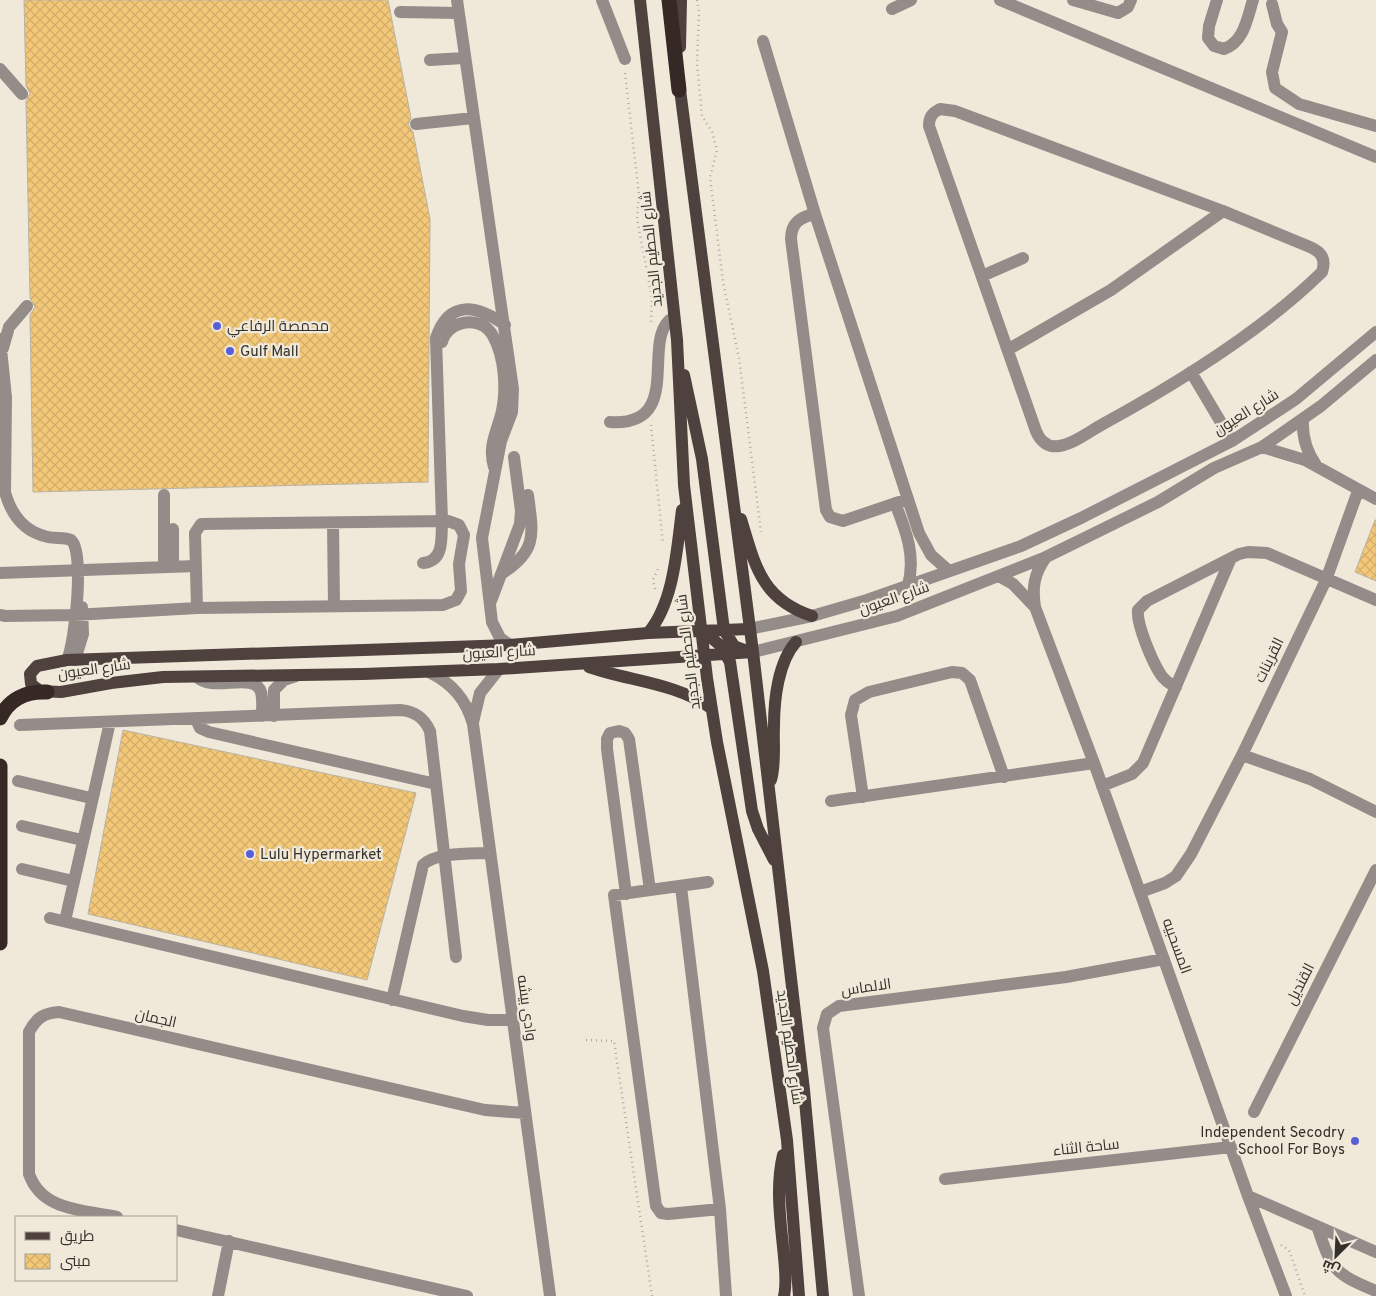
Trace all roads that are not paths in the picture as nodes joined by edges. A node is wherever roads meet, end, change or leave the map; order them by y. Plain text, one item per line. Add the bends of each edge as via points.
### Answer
1 (457, 0) edge
2 (602, 0) edge
3 (640, 0) edge
4 (669, 0) edge
5 (680, 0) edge
6 (911, 0) edge
7 (1000, 0) edge
8 (1072, 0) edge
9 (1132, 0) edge
10 (1217, 0) edge
11 (1253, 0) edge
12 (1270, 1) edge
13 (892, 9) dead end
14 (400, 12) dead end
15 (458, 13) junction
16 (763, 41) dead end
17 (464, 58) junction
18 (625, 59) road end
19 (430, 60) dead end
20 (0, 70) edge
21 (679, 90) junction
22 (22, 94) dead end
23 (473, 118) junction
24 (416, 124) dead end
25 (1376, 126) edge
26 (1376, 157) edge
27 (1223, 212) junction
28 (815, 214) junction
29 (1023, 258) dead end
30 (982, 276) junction
31 (27, 306) dead end
32 (674, 317) junction
33 (504, 325) junction
34 (1376, 332) edge
35 (0, 339) edge
36 (677, 340) junction
37 (1009, 350) junction
38 (437, 356) junction
39 (1376, 360) edge
40 (2, 363) junction
41 (1191, 372) junction
42 (1303, 419) junction
43 (610, 422) dead end
44 (3, 439) edge
45 (1232, 441) junction
46 (1262, 447) junction
47 (518, 456) dead end
48 (1318, 467) junction
49 (496, 472) junction
50 (684, 485) junction
51 (1358, 491) junction
52 (168, 495) dead end
53 (731, 495) junction
54 (908, 499) junction
55 (1376, 499) edge
56 (895, 503) junction
57 (442, 521) junction
58 (333, 524) junction
59 (913, 535) junction
60 (1046, 557) junction
61 (1231, 558) junction
62 (423, 563) dead end
63 (196, 566) junction
64 (169, 567) junction
65 (78, 570) junction
66 (949, 571) junction
67 (0, 573) edge
68 (999, 576) junction
69 (1326, 580) junction
70 (908, 586) junction
71 (1376, 600) edge
72 (334, 605) junction
73 (490, 605) junction
74 (1035, 607) junction
75 (197, 608) junction
76 (0, 614) edge
77 (79, 615) junction
78 (812, 616) junction
79 (749, 628) junction
80 (702, 630) junction
81 (724, 630) junction
82 (648, 633) junction
83 (796, 642) junction
84 (510, 645) junction
85 (752, 652) junction
86 (728, 655) junction
87 (704, 656) junction
88 (71, 660) junction
89 (582, 665) junction
90 (499, 669) junction
91 (429, 672) junction
92 (298, 675) junction
93 (196, 677) junction
94 (1176, 687) junction
95 (47, 692) junction
96 (711, 708) junction
97 (268, 716) junction
98 (0, 718) edge
99 (196, 719) junction
100 (110, 722) junction
101 (473, 724) junction
102 (20, 725) dead end
103 (1242, 755) junction
104 (1094, 763) junction
105 (0, 766) edge
106 (1004, 777) junction
107 (18, 781) dead end
108 (436, 784) junction
109 (1102, 786) junction
110 (768, 790) junction
111 (863, 797) junction
112 (91, 798) junction
113 (831, 801) dead end
114 (1376, 812) edge
115 (22, 826) dead end
116 (82, 840) junction
117 (490, 853) junction
118 (444, 856) junction
119 (776, 864) junction
120 (22, 869) dead end
121 (1376, 870) edge
122 (73, 881) junction
123 (708, 882) dead end
124 (681, 887) junction
125 (650, 890) junction
126 (1140, 892) junction
127 (626, 894) junction
128 (50, 918) dead end
129 (64, 921) junction
130 (0, 943) edge
131 (456, 957) dead end
132 (1164, 959) junction
133 (392, 1000) junction
134 (512, 1020) junction
135 (1254, 1112) dead end
136 (525, 1113) junction
137 (787, 1140) junction
138 (1231, 1147) junction
139 (945, 1179) dead end
140 (1248, 1196) junction
141 (720, 1209) junction
142 (113, 1216) edge
143 (1317, 1226) junction
144 (178, 1230) edge
145 (229, 1241) junction
146 (1376, 1252) edge
147 (1376, 1291) edge
148 (218, 1296) edge
149 (467, 1296) edge
150 (550, 1296) edge
151 (726, 1296) edge
152 (784, 1296) edge
153 (799, 1296) edge
154 (823, 1296) edge
155 (859, 1296) edge
156 (1286, 1296) edge

1 - 15 street
2 - 18 street
3 - 32 main road, شارع الحطيم الجديد
4 - 21 highway
5 - 21 main road, شارع الحطيم الجديد
6 - 13 street
7 - 26 street
8 - 9 street via 1118,13
10 - 11 street via 1208,38 1214,46 1224,49 1234,46 1240,38
12 - 25 street via 1282,32 1272,72 1275,88 1299,104
14 - 15 street
15 - 17 street
16 - 28 street
17 - 19 street
17 - 23 street
20 - 22 street
21 - 53 main road, شارع الحطيم الجديد
23 - 24 street
23 - 33 street
27 - 30 street via 955,111 940,109 929,118 929,126
27 - 37 street via 1111,290
27 - 41 street via 1318,250 1324,264 1316,278 1263,321
28 - 54 street
28 - 56 street via 800,218 794,224 791,239 826,510 830,517 843,521
29 - 30 street
30 - 37 street
31 - 40 street via 7,331
32 - 36 main road, شارع الحطيم الجديد
32 - 43 street via 668,320 660,335 658,387 647,409 632,420
33 - 38 street via 479,310 456,312 440,327 436,338
33 - 49 street via 513,404 501,441
34 - 45 street, شارع العيون via 1296,399
35 - 40 street
36 - 50 main road, شارع الحطيم الجديد
36 - 81 main road via 702,460
37 - 41 street via 1039,438 1057,447 1131,409
38 - 49 street via 443,336 458,324 477,323 493,335 504,381 502,412 492,445
38 - 57 street
39 - 42 street, شارع العيون
40 - 44 street via 6,397
41 - 45 street
42 - 46 street, شارع العيون
42 - 48 street via 1306,448
44 - 65 street via 8,505 15,517 36,534 67,538 75,543
45 - 66 street, شارع العيون via 1021,546
46 - 48 street
46 - 60 street, شارع العيون via 1214,468 1158,502
47 - 73 street via 520,524
48 - 51 street
49 - 73 street via 482,538
50 - 80 main road, شارع الحطيم الجديد
50 - 82 main road via 680,532 667,596 660,617
51 - 55 street
51 - 69 street, القرينات
52 - 64 street
53 - 78 main road via 753,560 767,587 790,606
53 - 79 main road, شارع الحطيم الجديد
54 - 56 street
54 - 59 street
56 - 59 street
57 - 58 street
57 - 62 street via 438,555
57 - 72 street via 459,525 464,536 461,591 451,603 434,606
58 - 63 street via 201,524 195,533
58 - 72 street
59 - 66 street
59 - 70 street
60 - 68 street, شارع العيون
60 - 74 street, المسحبيه via 1036,572 1032,590
61 - 69 street via 1248,552 1266,553
61 - 94 street
61 - 94 street via 1147,601 1138,610 1139,622 1156,667 1164,680
63 - 64 street
63 - 75 street
64 - 65 street
65 - 67 street
65 - 77 street
66 - 70 street, شارع العيون
68 - 74 street, المسحبيه via 1025,594
68 - 83 street, شارع العيون via 897,616
69 - 71 street
69 - 103 street, القرينات
70 - 78 street, شارع العيون
72 - 75 street
73 - 84 street via 494,628
74 - 104 street, المسحبيه
75 - 77 street
76 - 77 street
77 - 88 street via 81,646
78 - 79 street, شارع العيون
79 - 81 main road, شارع العيون
79 - 85 main road, شارع الحطيم الجديد
80 - 81 main road, شارع العيون
80 - 82 main road, شارع العيون
80 - 86 main road
80 - 87 main road, شارع الحطيم الجديد
81 - 85 main road via 734,646
82 - 84 main road, شارع العيون
83 - 85 street, شارع العيون
83 - 110 main road via 784,662 776,700 774,763
84 - 88 main road, شارع العيون
85 - 86 main road, شارع العيون
85 - 110 main road, شارع الحطيم الجديد
86 - 87 main road, شارع العيون
86 - 119 main road via 752,810
87 - 89 main road, شارع العيون
87 - 96 main road, شارع الحطيم الجديد
88 - 95 main road, شارع العيون via 42,664 33,669 31,684
89 - 90 main road, شارع العيون
89 - 96 main road via 677,690
90 - 91 main road, شارع العيون
90 - 101 street, وادى بيشه via 480,693
91 - 92 main road, شارع العيون
91 - 101 street, وادى بيشه via 458,692
92 - 93 main road, شارع العيون
92 - 97 street via 276,686
93 - 95 main road, شارع العيون via 145,678 74,691
93 - 97 street via 207,684 256,685
94 - 109 street via 1138,770
95 - 98 highway via 25,694 15,699
96 - 137 main road, شارع الحطيم الجديد via 763,971
97 - 99 street
97 - 108 street via 400,710 415,713 430,731
99 - 100 street
99 - 108 street via 200,728 209,732
100 - 102 street
100 - 112 street
101 - 117 street, وادى بيشه
103 - 114 street via 1310,779
103 - 126 street, القرينات via 1185,866 1165,883
104 - 106 street
104 - 109 street, المسحبيه
105 - 130 highway
106 - 111 street
106 - 111 street via 970,680 962,673 952,672 869,692 855,700 851,715
107 - 112 street
108 - 118 street
109 - 126 street, المسحبيه
110 - 119 main road, شارع الحطيم الجديد
111 - 113 street
112 - 116 street
115 - 116 street
116 - 122 street
117 - 118 street
117 - 134 street, وادى بيشه
118 - 131 street
118 - 133 street via 427,861 420,871
119 - 154 main road, شارع الحطيم الجديد via 804,1090
120 - 122 street
121 - 135 street, القنديل
122 - 129 street
123 - 124 street
124 - 125 street
124 - 141 street
125 - 127 street
125 - 127 street via 629,740 625,733 619,731 610,733 607,749
126 - 132 street, المسحبيه
127 - 141 street via 614,896 656,1206 661,1213 668,1214
128 - 129 street
129 - 133 street
132 - 138 street, المسحبيه
132 - 155 street, الالماس via 1066,977 839,1006 827,1014 823,1028
133 - 134 street via 476,1018
134 - 136 street, وادى بيشه
136 - 142 street, الجمان via 485,1110 59,1012 50,1013 34,1023 29,1032 29,1174 40,1195 50,1202
136 - 150 street, وادى بيشه
137 - 152 main road via 780,1180
137 - 153 main road, شارع الحطيم الجديد
138 - 139 street, ساحة الثناء
138 - 140 street, المسحبيه
140 - 143 street
140 - 156 street, المسحبيه
141 - 151 street
143 - 146 street
143 - 147 street via 1328,1260 1336,1270 1349,1280
144 - 145 street
145 - 148 street
145 - 149 street

